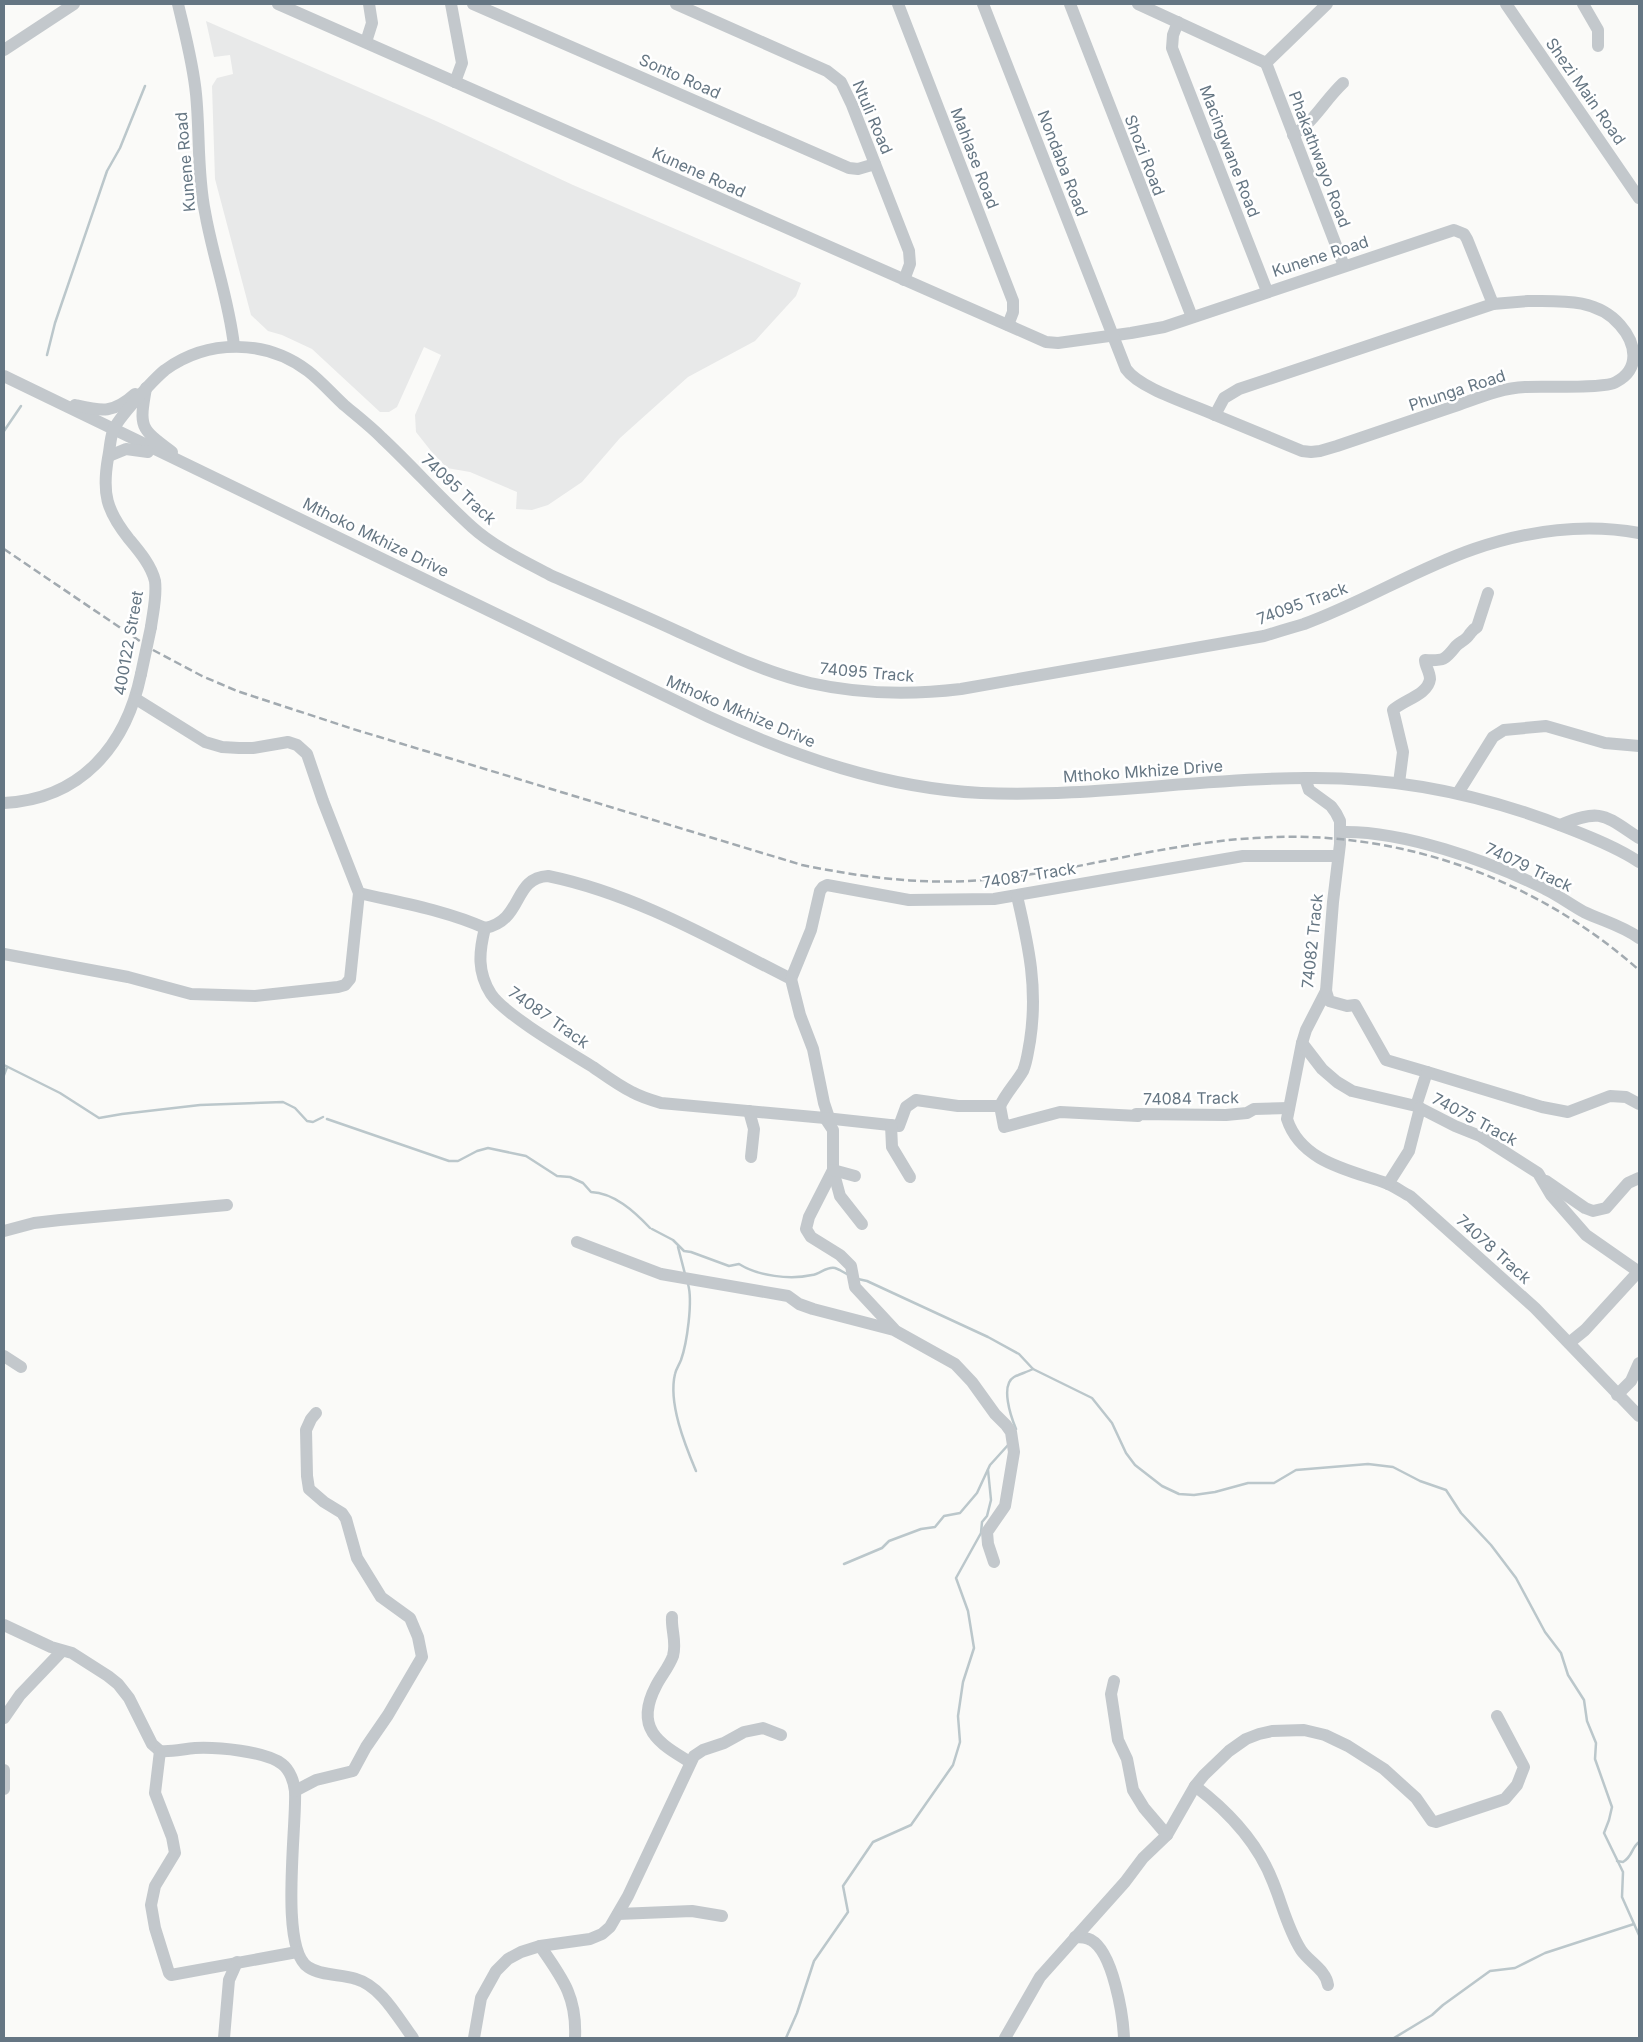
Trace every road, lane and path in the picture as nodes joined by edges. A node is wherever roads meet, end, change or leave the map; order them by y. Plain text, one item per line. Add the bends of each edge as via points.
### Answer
1 (74, 4) edge
2 (178, 4) edge
3 (278, 4) edge
4 (369, 4) edge
5 (453, 4) edge
6 (473, 4) edge
7 (676, 4) edge
8 (898, 4) edge
9 (983, 4) edge
10 (1070, 4) edge
11 (1138, 4) edge
12 (1327, 4) edge
13 (1506, 4) edge
14 (1583, 4) edge
15 (1178, 22) junction
16 (366, 42) junction
17 (1598, 46) dead end
18 (4, 50) edge
19 (1266, 63) junction
20 (455, 82) junction
21 (1343, 83) dead end
22 (1292, 135) junction
23 (875, 164) junction
24 (1639, 198) edge
25 (1344, 266) junction
26 (904, 280) junction
27 (1267, 291) junction
28 (1493, 304) junction
29 (1192, 317) junction
30 (1008, 325) junction
31 (1113, 335) junction
32 (234, 346) junction
33 (158, 375) junction
34 (4, 376) edge
35 (146, 388) junction
36 (53, 400) junction
37 (1215, 414) junction
38 (113, 430) junction
39 (109, 456) junction
40 (168, 456) junction
41 (197, 470) junction
42 (1639, 533) edge
43 (1488, 593) dead end
44 (136, 699) junction
45 (1639, 746) edge
46 (1305, 778) junction
47 (1399, 783) junction
48 (1458, 793) junction
49 (4, 803) edge
50 (1560, 825) junction
51 (1340, 832) junction
52 (1639, 838) edge
53 (1338, 856) junction
54 (1639, 862) edge
55 (359, 893) junction
56 (1017, 896) junction
57 (485, 928) junction
58 (1639, 938) edge
59 (4, 954) edge
60 (791, 979) junction
61 (1326, 991) junction
62 (1302, 1043) junction
63 (1427, 1072) junction
64 (1639, 1104) edge
65 (1000, 1106) junction
66 (1418, 1107) junction
67 (1289, 1108) junction
68 (749, 1112) junction
69 (825, 1118) junction
70 (891, 1125) junction
71 (1301, 1143) joint
72 (751, 1157) dead end
73 (833, 1170) junction
74 (1538, 1173) junction
75 (855, 1176) dead end
76 (910, 1178) dead end
77 (1639, 1178) edge
78 (1388, 1184) junction
79 (227, 1205) dead end
80 (862, 1224) dead end
81 (4, 1231) edge
82 (577, 1242) dead end
83 (1639, 1272) edge
84 (894, 1330) junction
85 (1569, 1343) junction
86 (4, 1356) edge
87 (1639, 1363) edge
88 (21, 1367) dead end
89 (1617, 1395) junction
90 (316, 1413) dead end
91 (1639, 1416) edge
92 (994, 1562) dead end
93 (672, 1617) dead end
94 (4, 1625) edge
95 (62, 1651) junction
96 (1114, 1681) dead end
97 (1497, 1716) dead end
98 (4, 1718) edge
99 (782, 1735) dead end
100 (160, 1751) junction
101 (690, 1762) junction
102 (4, 1770) edge
103 (1195, 1786) junction
104 (4, 1789) edge
105 (295, 1791) junction
106 (1167, 1835) junction
107 (618, 1914) junction
108 (722, 1916) dead end
109 (1075, 1936) junction
110 (540, 1946) junction
111 (297, 1952) junction
112 (237, 1962) junction
113 (1328, 1985) dead end
114 (224, 2038) edge
115 (413, 2038) edge
116 (474, 2038) edge
117 (575, 2038) edge
118 (1005, 2038) edge
119 (1124, 2038) edge

1 - 18 street
2 - 32 street, Kunene Road via 193,69 205,212 228,301
3 - 16 street, Kunene Road
4 - 16 street via 372,23
5 - 20 street via 462,63
6 - 23 street, Sonto Road via 849,168
7 - 23 street, Ntuli Road via 833,75 844,88
8 - 30 street, Mahlase Road via 1013,301
9 - 31 street, Nondaba Road
10 - 29 street, Shozi Road
11 - 15 street
12 - 19 street
13 - 24 street, Shezi Main Road
14 - 17 street via 1598,30
15 - 19 street
15 - 27 street, Macingwane Road via 1172,48
16 - 20 street, Kunene Road
19 - 22 street, Phakathwayo Road
20 - 26 street, Kunene Road
21 - 22 street via 1331,94 1312,122
22 - 25 street, Phakathwayo Road
23 - 26 street, Ntuli Road via 909,251 910,264
25 - 27 street, Kunene Road
25 - 28 street, Kunene Road via 1442,233 1460,231 1467,239
26 - 30 street, Kunene Road
27 - 29 street, Kunene Road
28 - 37 street, Phunga Road via 1232,392 1224,398
28 - 37 street, Phunga Road via 1561,301 1588,304 1604,311 1618,322 1633,344 1632,366 1615,383 1504,390 1320,452 1302,450
29 - 31 street, Kunene Road via 1150,330
30 - 31 street, Kunene Road via 1046,342
31 - 37 street via 1131,376 1142,384
32 - 33 street, 74095 Track via 195,354
32 - 42 street, 74095 Track via 272,352 308,371 381,436 473,528 508,552 550,575 732,656 810,683 850,690 917,693 961,689 1264,636 1304,623 1474,549 1532,533 1577,529
33 - 35 street, 74095 Track
33 - 36 street via 125,403 109,410
34 - 36 street, Mthoko Mkhize Drive
35 - 38 street, 74095 Track
35 - 41 street via 142,421 146,432
36 - 38 street, Mthoko Mkhize Drive
38 - 39 street, 400122 Street
38 - 40 street, Mthoko Mkhize Drive
39 - 40 street via 126,449
39 - 44 street, 400122 Street, bridge via 105,482 108,503 114,519 144,557 154,579 151,627
40 - 41 street, Mthoko Mkhize Drive
41 - 46 street, Mthoko Mkhize Drive via 717,721 835,767 922,786 978,793 1025,794
43 - 47 street via 1477,628 1471,630 1449,656 1438,661 1425,660 1430,678 1428,684 1419,694 1393,710 1403,752
44 - 49 street, 400122 Street via 118,737 90,769 58,790
44 - 55 street via 205,742 239,748 288,742 302,748
45 - 48 street via 1605,743 1546,726 1504,730 1493,737
46 - 47 street, Mthoko Mkhize Drive
46 - 51 street, 74082 Track via 1309,790 1336,813
47 - 48 street, Mthoko Mkhize Drive
48 - 50 street, Mthoko Mkhize Drive via 1505,805
50 - 52 street via 1598,814
50 - 54 street, Mthoko Mkhize Drive
51 - 53 street, 74082 Track
51 - 58 street, 74079 Track via 1384,835 1489,864 1546,889
53 - 56 street, 74087 Track via 1243,856
53 - 61 street, 74082 Track
55 - 57 street via 436,910
55 - 59 street via 350,979 338,987 255,996 191,994 128,977
56 - 60 street, 74087 Track via 978,900 909,900 827,885 820,891 811,930
56 - 65 street via 1033,972 1032,1024 1022,1071
57 - 60 street via 498,925 507,918 529,882 548,876 630,900 693,928
57 - 68 street, 74087 Track via 480,954 482,975 496,1000 524,1022 630,1091 648,1099
60 - 69 street via 813,1049 828,1115
61 - 62 street, 74082 Track
61 - 63 street via 1329,1001 1355,1005 1386,1060
62 - 66 street, 74075 Track via 1322,1069 1352,1091
62 - 67 street, 74082 Track
63 - 64 street via 1568,1112 1615,1095
63 - 66 street
65 - 67 street, 74084 Track via 1004,1127 1060,1112 1186,1116
65 - 70 street via 958,1106 916,1100 906,1107 899,1126
66 - 74 street, 74075 Track via 1480,1136
66 - 78 street via 1409,1151
67 - 71 street, 74082 Track via 1287,1119 1290,1128
68 - 69 street, 74087 Track
68 - 72 street via 754,1130
69 - 70 street, 74087 Track
69 - 73 street via 833,1130
70 - 76 street via 892,1147
71 - 78 street, 74078 Track via 1338,1168
73 - 75 street
73 - 80 street via 840,1196
73 - 84 street via 806,1229 810,1237 840,1255 851,1266 855,1287
74 - 77 street via 1551,1186 1593,1211 1606,1208 1628,1183
74 - 83 street, 74075 Track via 1551,1195 1586,1236
78 - 85 street, 74078 Track via 1410,1196 1535,1308
79 - 81 street via 60,1220
82 - 84 street via 661,1274 788,1296 813,1309
83 - 85 street
84 - 92 street via 955,1364 1011,1432 1014,1452 1005,1506 987,1532
85 - 89 street, 74078 Track
86 - 88 street
87 - 89 street via 1631,1381
89 - 91 street, 74078 Track
90 - 105 street via 306,1430 309,1489 342,1513 357,1558 381,1597 410,1618 422,1657 353,1771 316,1780
93 - 101 street via 672,1656 653,1692 648,1719 662,1745
94 - 95 street
95 - 98 street via 20,1695
95 - 100 street via 118,1684 152,1744
96 - 106 street via 1111,1694 1118,1740 1133,1790
97 - 103 street via 1524,1767 1516,1785 1505,1799 1441,1821 1432,1821 1416,1798 1384,1769 1325,1734 1304,1730 1272,1731 1246,1739
99 - 101 street via 763,1728 744,1732 724,1744 698,1753
100 - 105 street via 218,1749 269,1758 282,1764 289,1772
100 - 112 street via 156,1793 175,1853 153,1890 151,1905 167,1970 171,1975
101 - 107 street
102 - 104 street
103 - 106 street
103 - 113 street via 1230,1816 1257,1850 1300,1948 1322,1972
105 - 111 street via 292,1910
106 - 109 street
107 - 108 street via 692,1911
107 - 110 street via 602,1934 590,1939
109 - 118 street via 1040,1977
109 - 119 street via 1091,1940 1104,1956 1119,2000
110 - 116 street via 508,1959 496,1970 481,1998
110 - 117 street via 572,2000
111 - 112 street
111 - 115 street via 302,1962 316,1971 357,1979 370,1986
112 - 114 street via 229,1980

